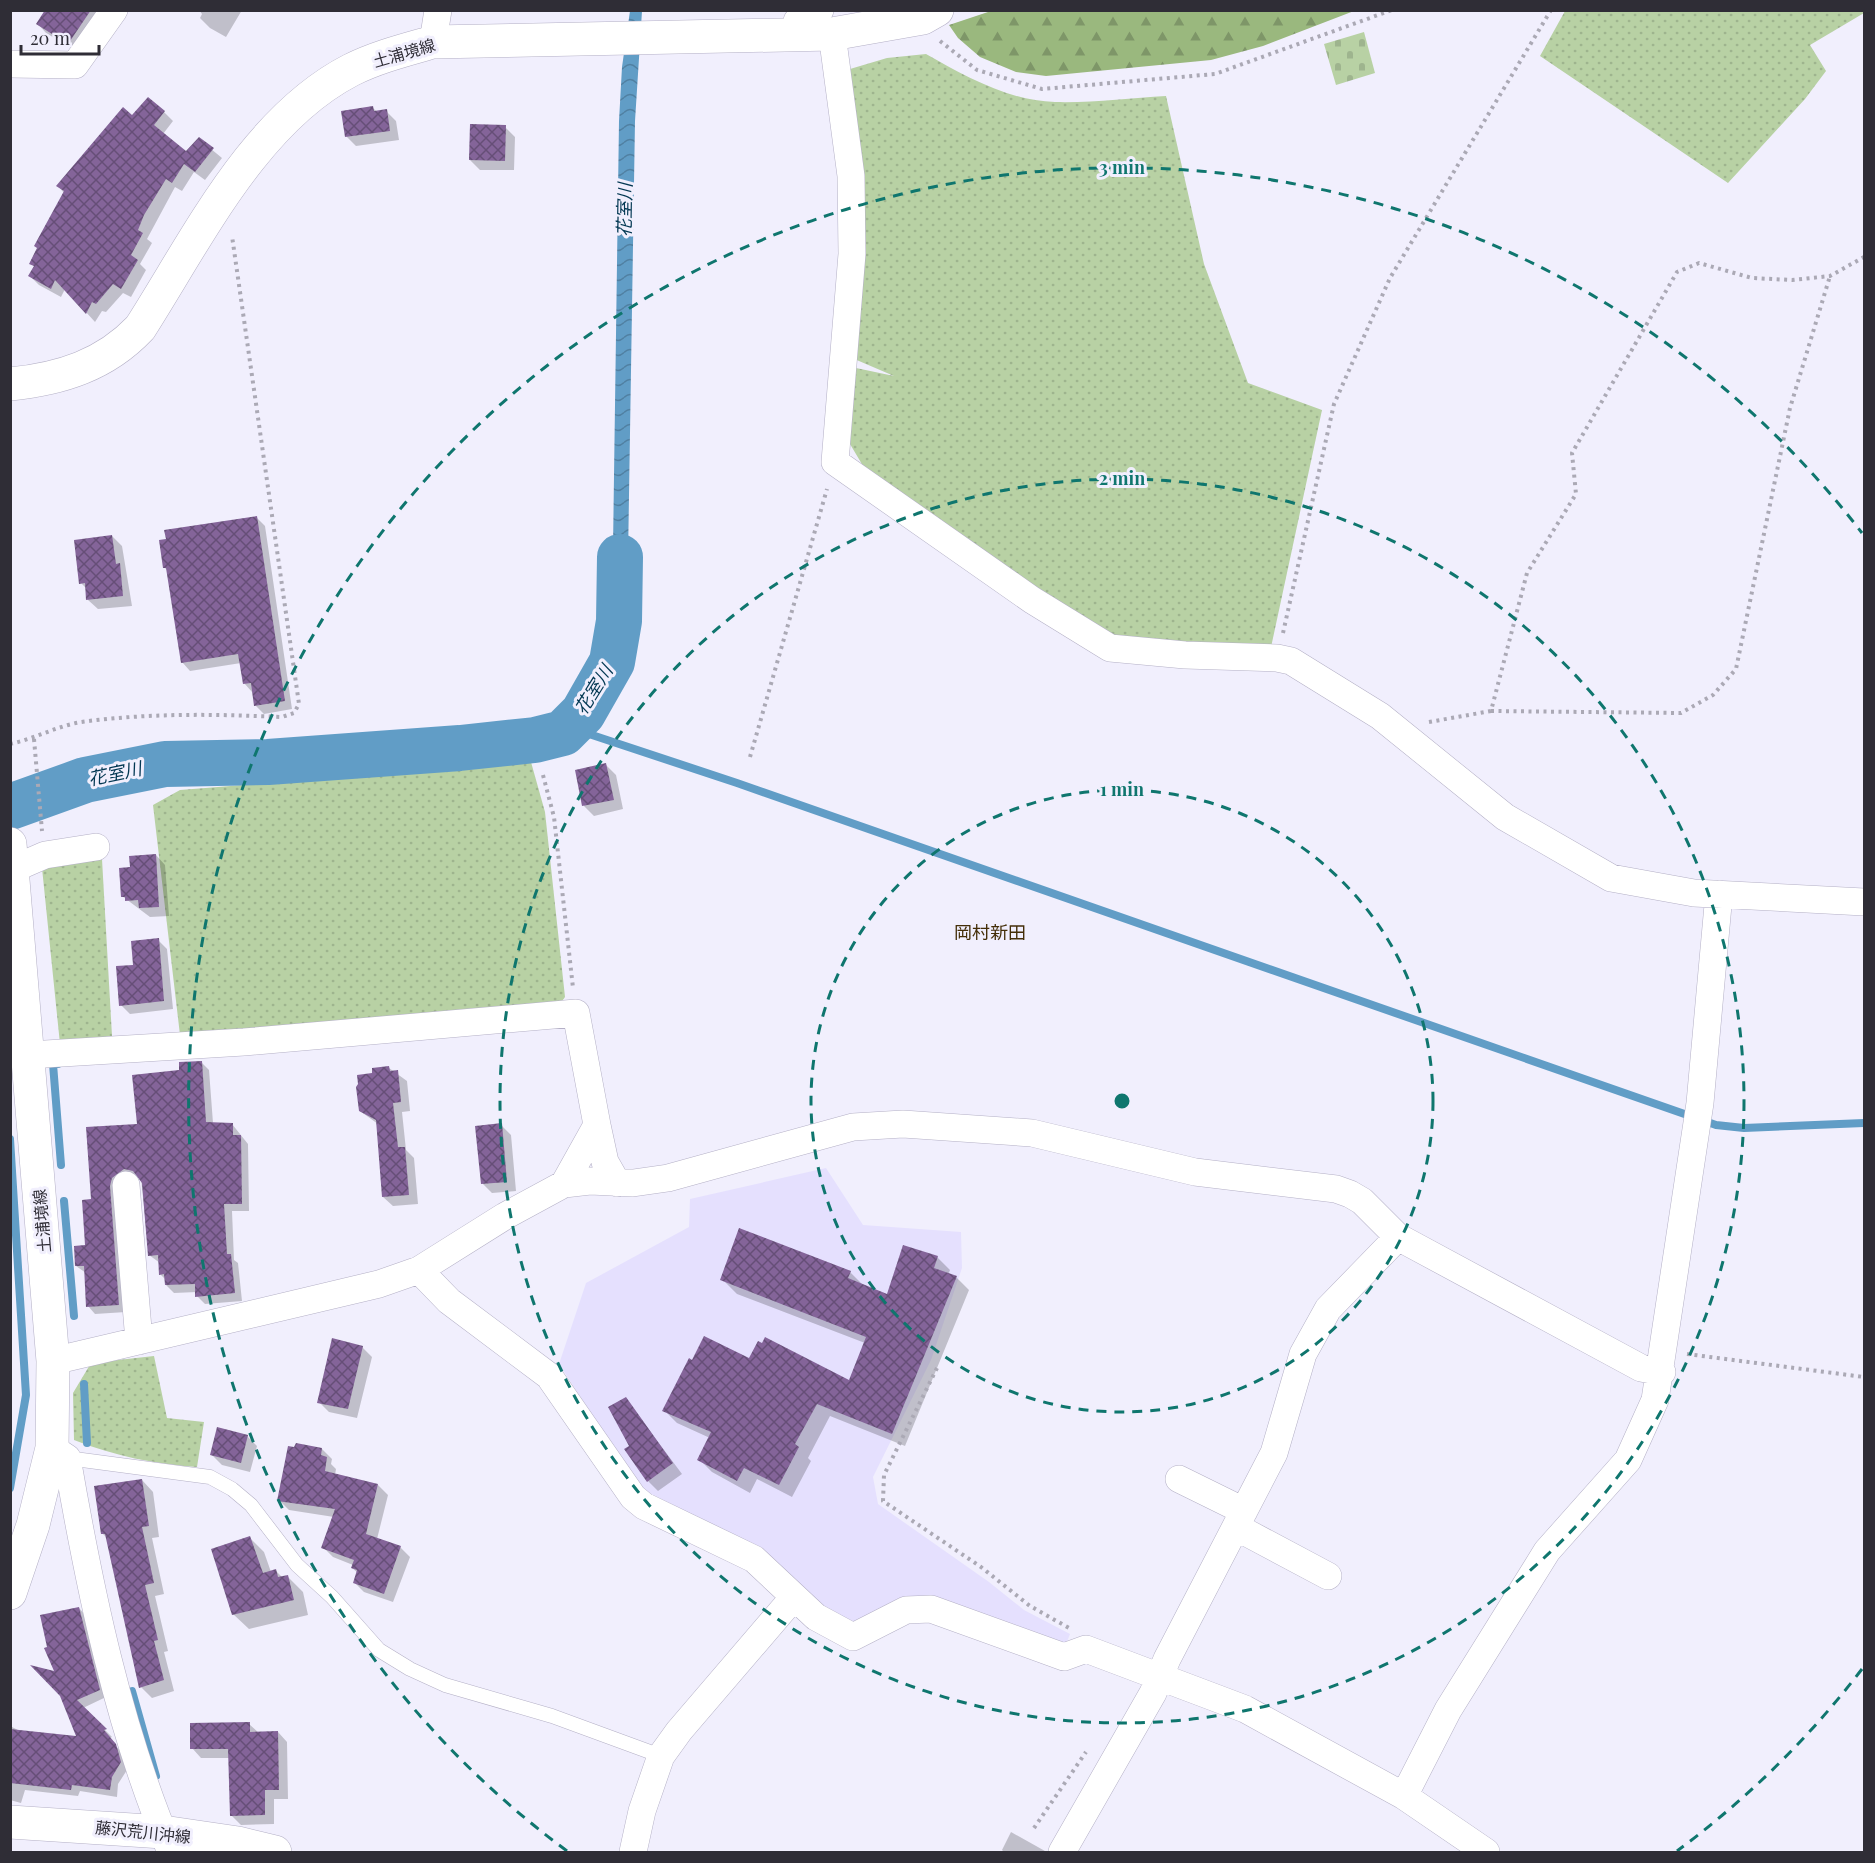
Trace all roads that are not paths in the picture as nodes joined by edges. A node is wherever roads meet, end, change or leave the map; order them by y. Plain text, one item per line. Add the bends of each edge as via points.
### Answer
1 (114, 10) edge
2 (930, 14) edge
3 (826, 22) edge
4 (436, 26) edge
5 (10, 64) edge
6 (10, 384) edge
7 (96, 847) dead end
8 (11, 855) edge
9 (1719, 894) junction
10 (1864, 902) edge
11 (29, 1055) junction
12 (597, 1125) junction
13 (617, 1183) junction
14 (564, 1184) junction
15 (126, 1185) dead end
16 (1398, 1238) junction
17 (419, 1270) junction
18 (139, 1341) junction
19 (53, 1361) junction
20 (1662, 1372) junction
21 (59, 1453) junction
22 (1179, 1479) dead end
23 (1240, 1519) junction
24 (1328, 1576) dead end
25 (12, 1587) edge
26 (793, 1598) junction
27 (1161, 1677) junction
28 (661, 1756) junction
29 (1404, 1796) junction
30 (10, 1822) edge
31 (167, 1842) edge
32 (275, 1852) edge
33 (633, 1852) edge
34 (1062, 1852) edge
35 (1486, 1852) edge

1 - 5 street via 75,65
2 - 3 main road, 土浦境線
3 - 4 main road, 土浦境線 via 798,34 612,37
3 - 9 street via 851,176 852,243 835,462 1032,600 1110,648 1291,661 1380,716 1505,817 1611,878
4 - 6 main road, 土浦境線 via 327,84 280,125 240,173 126,344 74,372
7 - 8 street via 45,855
8 - 11 main road, 土浦境線
9 - 10 street
9 - 20 street via 1700,1103
11 - 12 street via 244,1042 576,1013
11 - 19 main road, 土浦境線
12 - 13 street via 604,1162
12 - 14 street
13 - 14 street
13 - 16 street via 668,1178 853,1127 903,1124 1032,1132 1195,1172 1336,1189 1362,1201
14 - 17 street
15 - 18 street
16 - 20 street via 1641,1368
16 - 23 street via 1328,1309 1303,1354 1274,1453
17 - 18 street via 379,1284
17 - 26 street via 449,1301 549,1376 633,1497 644,1506 754,1558
18 - 19 street
19 - 21 main road, 土浦境線
20 - 29 street via 1655,1400 1628,1460 1547,1551 1448,1710
21 - 25 main road, 土浦境線
21 - 28 lane via 210,1477 251,1505 297,1565 379,1650 445,1685 552,1716
21 - 31 street via 105,1647
22 - 23 street
23 - 24 street
23 - 27 street
26 - 27 street via 816,1617 853,1637 906,1610 931,1609 1064,1657 1086,1649
26 - 28 street
27 - 29 street via 1245,1709
27 - 34 street
28 - 33 street
29 - 35 street
30 - 31 main road, 藤沢荒川沖線
31 - 32 main road, 藤沢荒川沖線 via 238,1842

